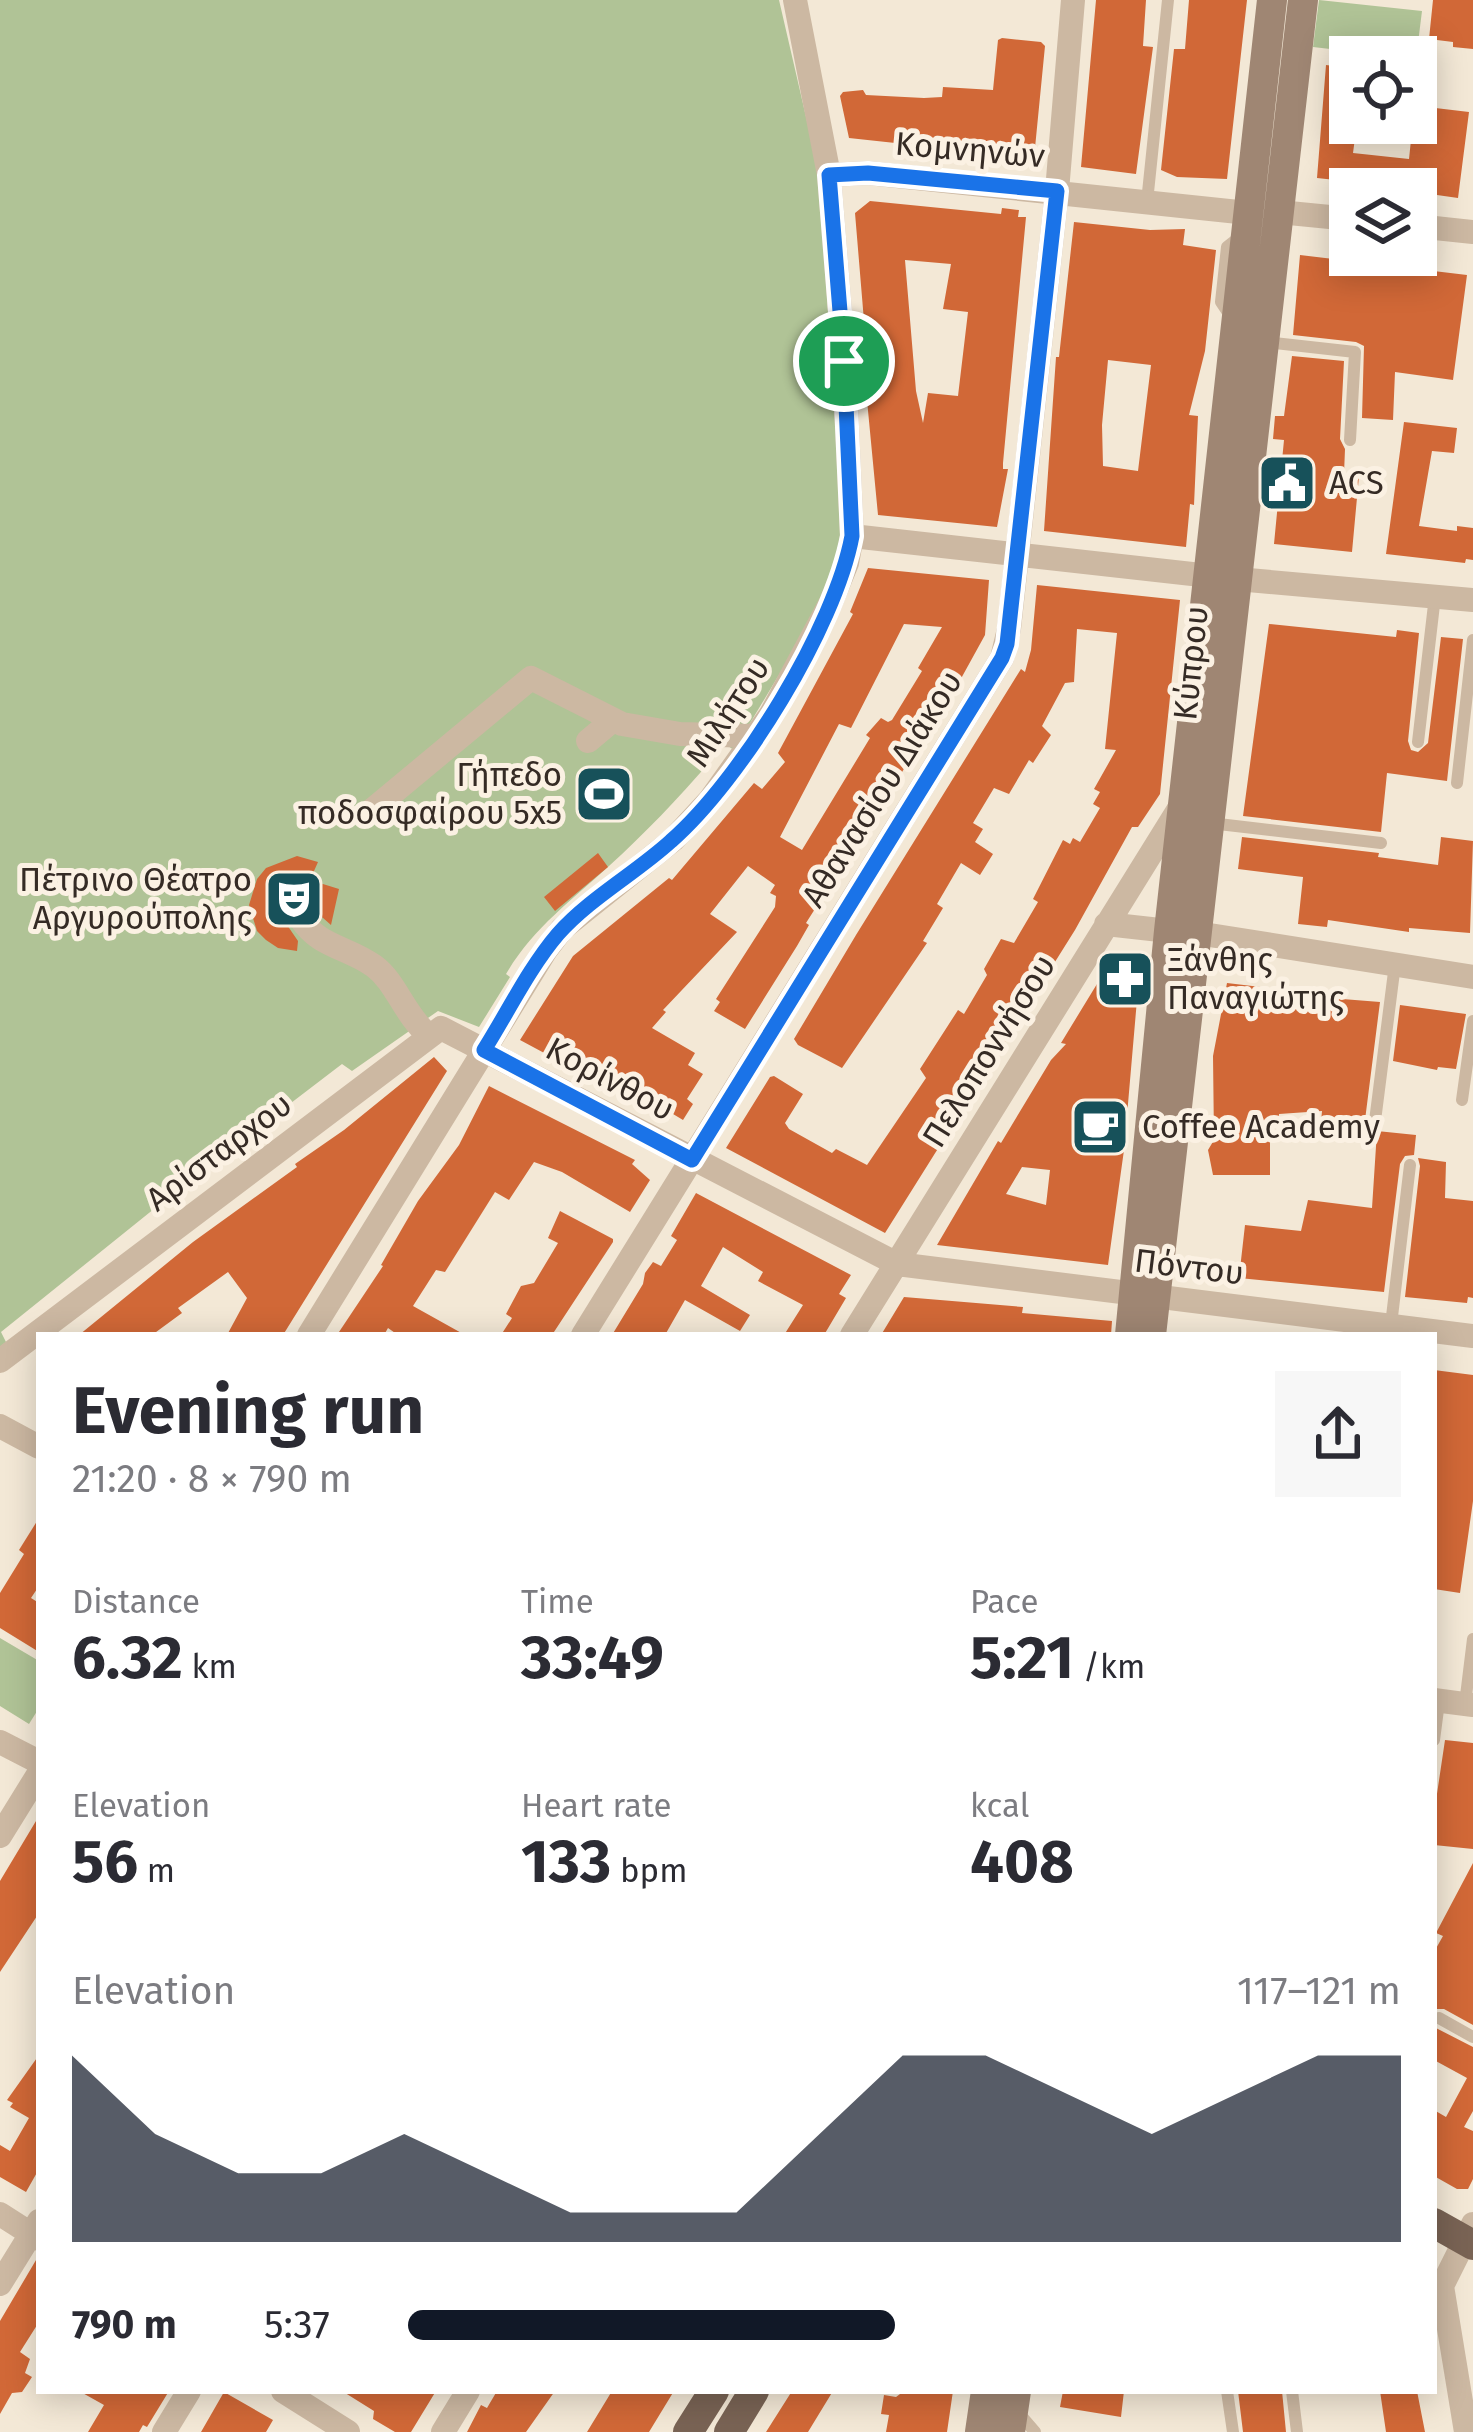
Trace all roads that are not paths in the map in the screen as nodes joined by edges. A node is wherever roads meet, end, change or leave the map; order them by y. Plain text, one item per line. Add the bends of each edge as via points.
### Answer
1 (795, 0) edge
2 (1073, 0) edge
3 (1168, 0) edge
4 (1272, 0) edge
5 (1303, 0) edge
6 (829, 175) junction
7 (1057, 191) junction
8 (1147, 202) junction
9 (1258, 218) junction
10 (1329, 219) edge
11 (1437, 228) edge
12 (1473, 232) edge
13 (1264, 342) junction
14 (1351, 440) dead end
15 (852, 536) junction
16 (1015, 554) junction
17 (1223, 578) junction
18 (1435, 596) junction
19 (1473, 600) edge
20 (1473, 640) edge
21 (613, 720) junction
22 (756, 736) junction
23 (588, 741) dead end
24 (1418, 742) dead end
25 (1457, 783) dead end
26 (1183, 802) junction
27 (371, 811) dead end
28 (1210, 823) junction
29 (1381, 843) dead end
30 (301, 919) dead end
31 (1106, 924) junction
32 (1183, 932) junction
33 (1395, 964) junction
34 (1473, 976) edge
35 (1473, 1021) edge
36 (428, 1035) junction
37 (484, 1050) junction
38 (1462, 1100) dead end
39 (1375, 1121) dead end
40 (692, 1160) junction
41 (1410, 1165) dead end
42 (897, 1264) junction
43 (1145, 1295) junction
44 (1391, 1325) junction
45 (1349, 1327) edge
46 (38, 1332) edge
47 (311, 1332) edge
48 (585, 1332) edge
49 (854, 1332) edge
50 (1131, 1332) edge
51 (1151, 1332) edge
52 (1427, 1332) edge
53 (1437, 1333) edge
54 (36, 1334) edge
55 (1473, 1336) edge
56 (0, 1361) edge
57 (0, 1426) edge
58 (36, 1445) edge
59 (1473, 1640) edge
60 (1453, 1702) edge
61 (1437, 1734) edge
62 (0, 1742) edge
63 (36, 1760) edge
64 (36, 1778) edge
65 (0, 1836) edge
66 (1439, 2018) dead end
67 (1473, 2037) edge
68 (0, 2214) edge
69 (1437, 2224) edge
70 (36, 2231) edge
71 (1470, 2236) edge
72 (0, 2284) edge
73 (187, 2394) edge
74 (288, 2394) edge
75 (466, 2394) edge
76 (712, 2394) edge
77 (752, 2394) edge
78 (1228, 2394) edge
79 (1292, 2394) edge
80 (1006, 2405) edge
81 (164, 2432) edge
82 (348, 2432) edge
83 (443, 2432) edge
84 (688, 2432) edge
85 (729, 2432) edge
86 (980, 2432) edge
87 (1035, 2432) edge
88 (1233, 2432) edge
89 (1297, 2432) edge
90 (1466, 2432) edge

1 - 6 street, Μιλήτου
2 - 7 street, Αθανασίου Διάκου
3 - 8 lane
4 - 9 main road, Κύπρου
5 - 9 main road, Κύπρου
6 - 7 street, Κομνηνών
6 - 15 street, Μιλήτου
7 - 8 street, Κομνηνών
7 - 16 street, Αθανασίου Διάκου
8 - 9 street, Κομνηνών
9 - 10 street, Κομνηνών
9 - 13 main road, Κύπρου
9 - 17 main road, Κύπρου via 1236,324
11 - 12 street
13 - 14 lane via 1354,352
13 - 17 main road, Κύπρου
15 - 16 street
15 - 22 street, Μιλήτου via 831,602
16 - 17 street
16 - 40 street, Αθανασίου Διάκου via 1002,658
17 - 18 street
17 - 26 main road, Κύπρου
17 - 28 main road, Κύπρου
18 - 19 street
18 - 24 lane
20 - 25 lane
21 - 22 street via 648,730
21 - 23 street
21 - 27 street via 531,677
22 - 37 street, Μιλήτου via 673,840 562,929
26 - 31 street, Πελοποννήσου
26 - 32 main road, Κύπρου
28 - 29 lane
28 - 32 main road, Κύπρου
30 - 36 street via 318,940 379,969
31 - 32 street
31 - 42 street, Πελοποννήσου
32 - 33 street
32 - 43 main road, Κύπρου
33 - 34 street
33 - 39 lane
35 - 38 lane
36 - 37 street via 441,1028
36 - 46 street, Αρίσταρχου
37 - 40 street, Κορίνθου
37 - 47 street, Μιλήτου
40 - 42 street, Κορίνθου
40 - 48 street, Αθανασίου Διάκου
41 - 44 lane
42 - 43 street, Πόντου
42 - 49 street, Πελοποννήσου
43 - 45 street, Πόντου
43 - 50 main road, Κύπρου
43 - 51 main road, Κύπρου
44 - 45 street, Πόντου
44 - 52 street, Πόντου
53 - 55 street, Πόντου
54 - 56 street, Αρίσταρχου
57 - 58 street
59 - 60 lane
60 - 61 lane
62 - 63 street
64 - 65 street
66 - 67 lane
68 - 70 street
69 - 71 main road
70 - 72 street
71 - 90 street via 1442,2286
73 - 81 street
74 - 82 street
75 - 83 street
76 - 84 main road
77 - 85 main road
78 - 88 lane
79 - 89 lane
80 - 86 main road
80 - 87 lane

